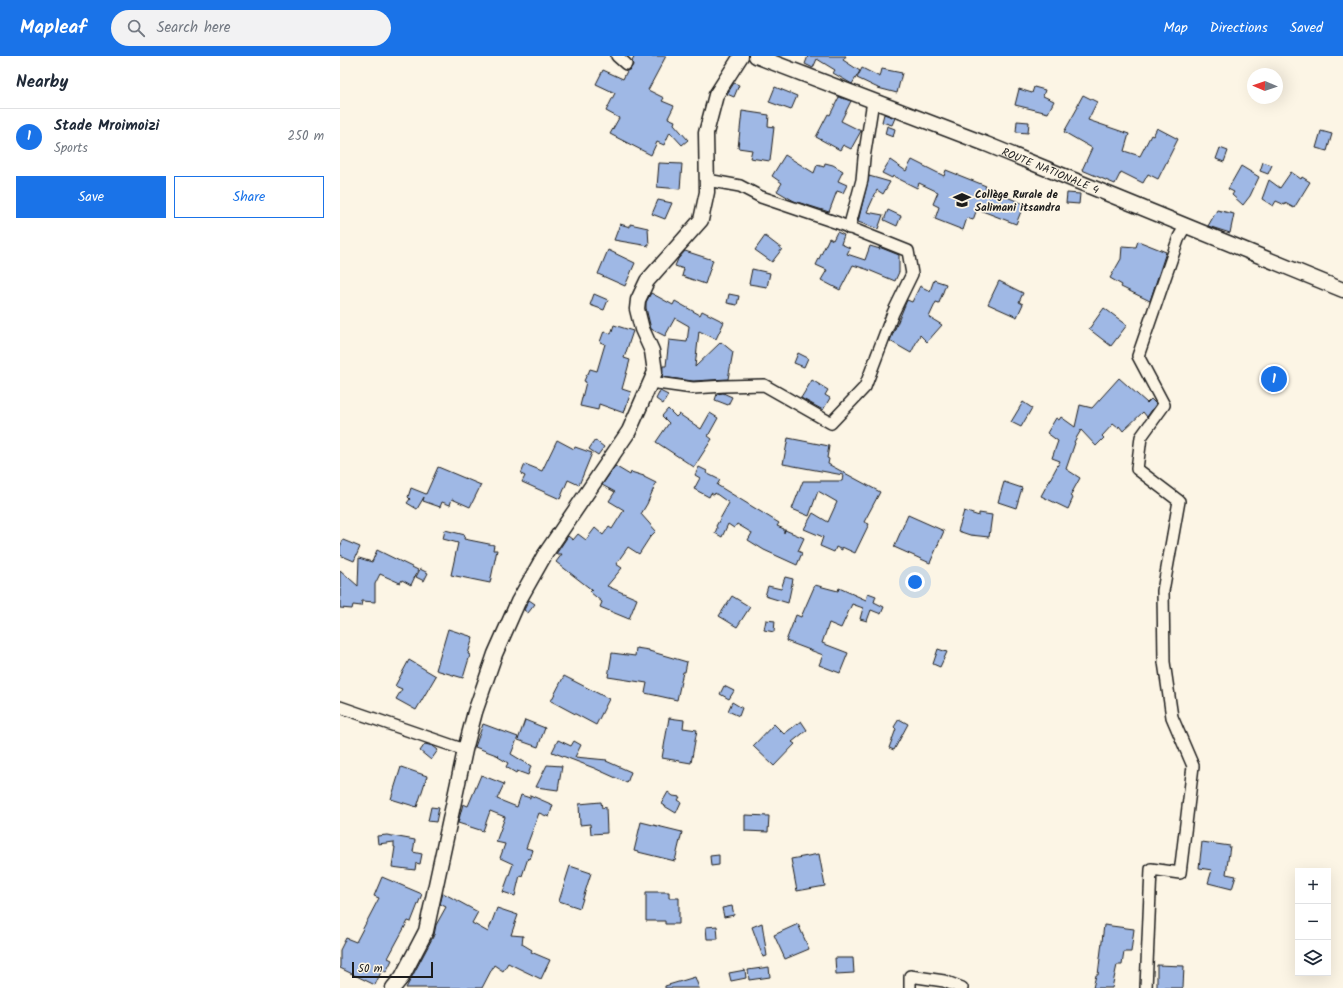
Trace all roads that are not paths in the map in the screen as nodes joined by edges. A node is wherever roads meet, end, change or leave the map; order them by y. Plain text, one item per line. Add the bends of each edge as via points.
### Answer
1 (617, 56) edge
2 (741, 56) edge
3 (756, 56) edge
4 (626, 64) dead end
5 (873, 101) junction
6 (707, 180) junction
7 (1186, 225) junction
8 (849, 228) junction
9 (1343, 290) edge
10 (650, 382) junction
11 (340, 707) edge
12 (465, 750) junction
13 (393, 988) edge
14 (910, 988) edge
15 (962, 988) edge
16 (1146, 988) edge

1 - 4 street
2 - 6 main road via 716,95 706,133
3 - 5 main road, ROUTE NATIONALE 4
5 - 7 main road, ROUTE NATIONALE 4
5 - 8 street via 862,180
6 - 8 street via 740,186 761,198
6 - 10 main road via 707,192 700,220 647,281 638,300 637,309 642,329 652,351 655,372
7 - 9 main road, ROUTE NATIONALE 4
7 - 16 street via 1138,356 1164,405 1141,437 1137,469 1179,501 1163,591 1164,662 1172,717 1193,766 1180,873 1151,869
8 - 10 street via 908,251 912,274 893,313 865,388 832,423 764,385 693,388
10 - 12 main road via 629,431 544,556 518,602 495,654
11 - 12 street
12 - 13 main road via 426,930 402,977
14 - 15 street via 910,976 944,981

